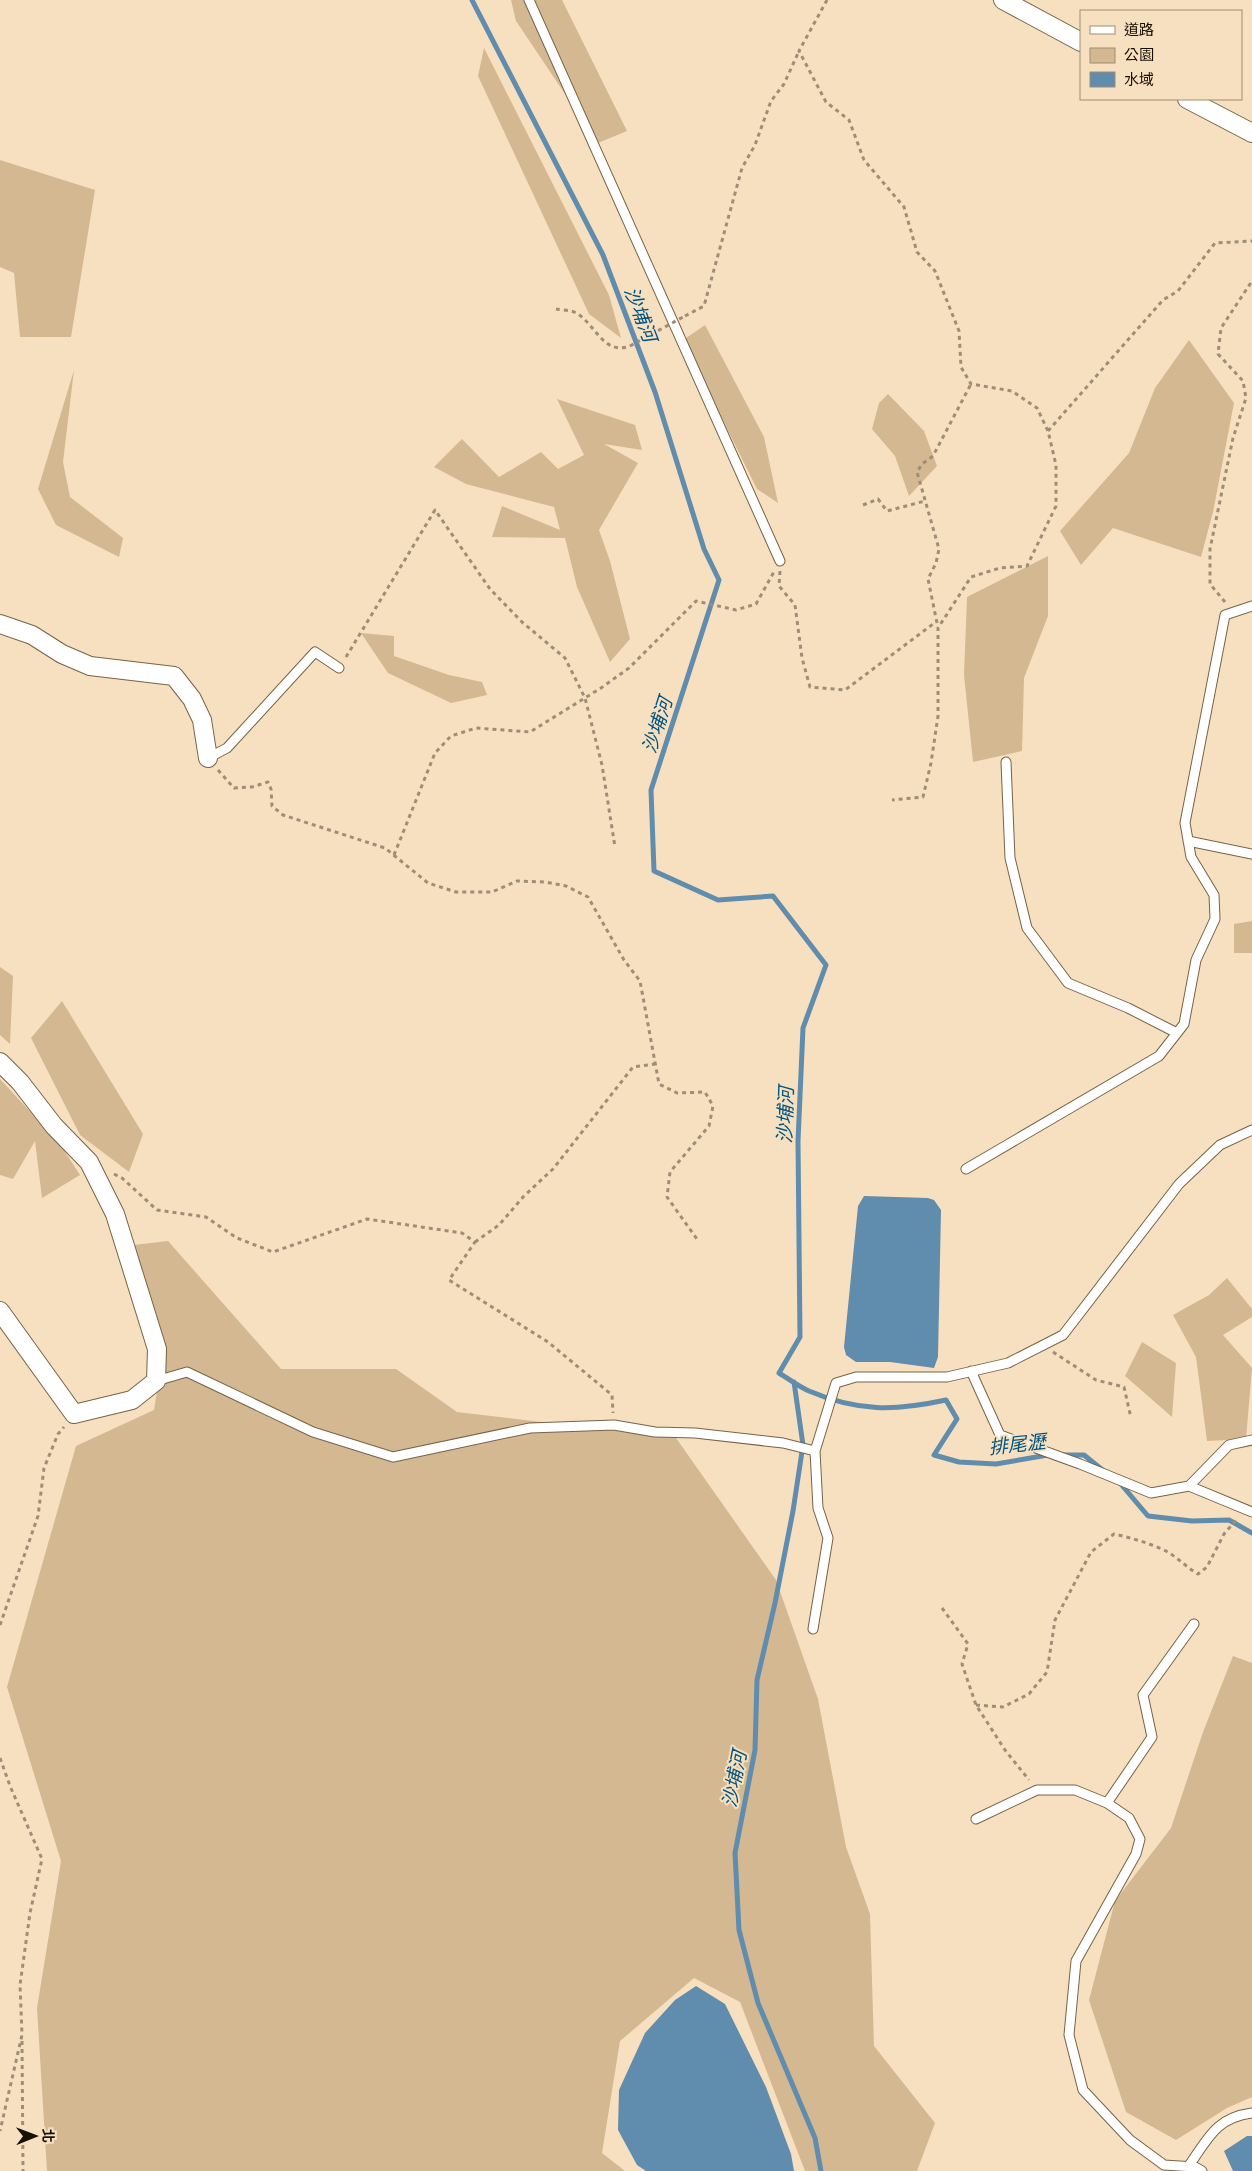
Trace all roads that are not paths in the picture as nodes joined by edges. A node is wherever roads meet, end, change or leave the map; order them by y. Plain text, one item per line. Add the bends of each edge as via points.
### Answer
1 (529, 0) edge
2 (1004, 0) edge
3 (1080, 41) edge
4 (1189, 100) edge
5 (1252, 134) edge
6 (780, 560) road end
7 (1252, 606) edge
8 (0, 624) edge
9 (339, 668) road end
10 (208, 758) joint
11 (1006, 762) dead end
12 (1188, 841) junction
13 (1252, 854) edge
14 (1177, 1033) junction
15 (0, 1062) edge
16 (1252, 1130) edge
17 (966, 1169) dead end
18 (0, 1311) edge
19 (971, 1371) junction
20 (156, 1382) junction
21 (1252, 1440) edge
22 (814, 1451) junction
23 (1189, 1486) junction
24 (1248, 1511) edge
25 (1194, 1624) dead end
26 (813, 1629) dead end
27 (1107, 1803) junction
28 (976, 1819) dead end
29 (1252, 2113) edge
30 (1188, 2167) junction
31 (1202, 2171) edge

1 - 6 lane
2 - 3 street
4 - 5 street
7 - 12 lane via 1225,615 1184,822
8 - 10 street via 32,635 62,654 90,666 174,676 192,699 202,720
9 - 10 lane via 315,652 227,748
11 - 14 lane via 1010,858 1027,928 1068,983
12 - 13 lane
12 - 14 lane via 1191,857 1214,895 1215,919 1196,960 1184,1024
14 - 17 lane via 1159,1056
15 - 20 street via 89,1162 115,1214 156,1349
16 - 19 lane via 1220,1145 1179,1184 1063,1335 1008,1363
18 - 20 street via 74,1414 132,1400
19 - 22 lane via 947,1377 856,1377 836,1383
19 - 23 lane via 1000,1435 1151,1493
20 - 22 lane via 187,1372 313,1432 393,1457 530,1428 614,1425 655,1432 695,1433
21 - 23 lane via 1228,1445
22 - 26 lane via 818,1508 828,1538
23 - 24 lane
25 - 27 lane via 1143,1695 1152,1737
27 - 28 lane via 1074,1790 1037,1790
27 - 30 lane via 1129,1818 1140,1839 1136,1854 1076,1961 1069,2035 1083,2090 1130,2140 1164,2165
29 - 30 lane via 1234,2116 1216,2128
30 - 31 lane

